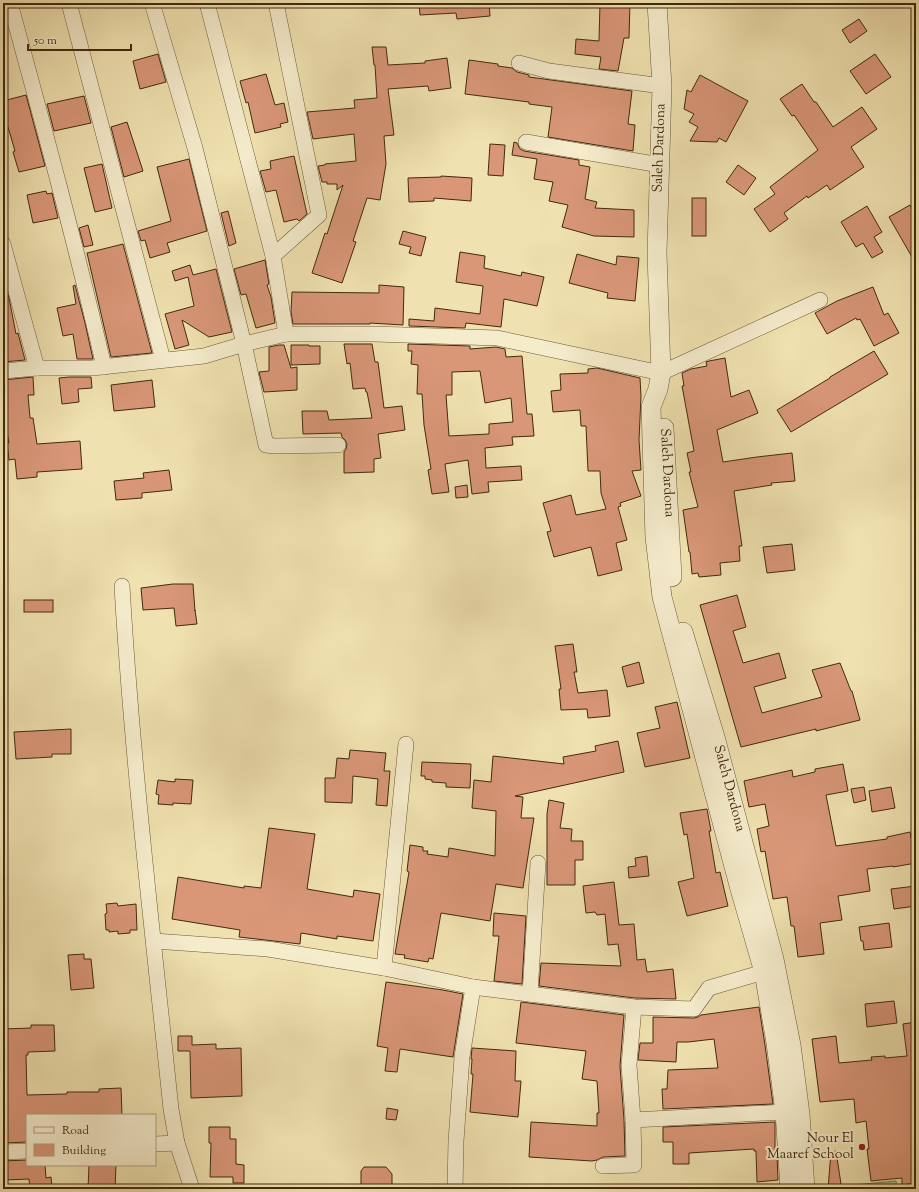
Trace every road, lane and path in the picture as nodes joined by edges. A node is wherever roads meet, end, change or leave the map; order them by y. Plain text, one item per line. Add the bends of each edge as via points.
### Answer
1 (10, 3) edge
2 (69, 3) edge
3 (152, 3) edge
4 (207, 3) edge
5 (276, 3) edge
6 (657, 3) edge
7 (519, 63) dead end
8 (662, 86) junction
9 (526, 142) dead end
10 (660, 165) junction
11 (3, 244) edge
12 (273, 256) junction
13 (820, 300) dead end
14 (286, 334) junction
15 (244, 344) junction
16 (163, 360) junction
17 (104, 367) junction
18 (37, 368) junction
19 (3, 371) edge
20 (660, 381) junction
21 (338, 444) dead end
22 (122, 586) dead end
23 (406, 744) dead end
24 (538, 863) dead end
25 (154, 941) junction
26 (384, 968) junction
27 (764, 972) junction
28 (473, 987) junction
29 (530, 994) junction
30 (634, 1007) junction
31 (785, 1112) junction
32 (633, 1120) junction
33 (177, 1143) junction
34 (156, 1144) edge
35 (26, 1150) edge
36 (3, 1152) edge
37 (603, 1166) dead end
38 (192, 1189) edge
39 (455, 1189) edge
40 (790, 1189) edge
41 (805, 1189) edge

1 - 17 street via 74,241
2 - 16 street
3 - 15 street via 195,148
4 - 12 street
5 - 12 street via 319,215
6 - 8 street, Saleh Dardona
7 - 8 street via 549,71
8 - 10 street, Saleh Dardona
9 - 10 street
10 - 20 street, Saleh Dardona via 657,253
11 - 18 street
12 - 14 street
13 - 20 street
14 - 15 street
14 - 20 street via 497,338
15 - 16 street via 204,356
15 - 21 street via 266,445
16 - 17 street
17 - 18 street
18 - 19 street
20 - 27 street, Saleh Dardona via 651,407 655,537 662,597
20 - 41 street, Saleh Dardona via 664,406 674,597 715,737 774,959 791,1045 800,1114
22 - 25 street
23 - 26 street
24 - 29 street
25 - 26 street via 268,949
25 - 33 street via 171,1109
26 - 28 street
27 - 30 street via 709,988 694,1009
27 - 31 street, Saleh Dardona
28 - 29 street
28 - 39 street via 462,1057
29 - 30 street
30 - 32 street via 629,1065
31 - 32 street
31 - 40 street, Saleh Dardona
32 - 37 street via 634,1164
33 - 34 street
33 - 38 street
35 - 36 street

